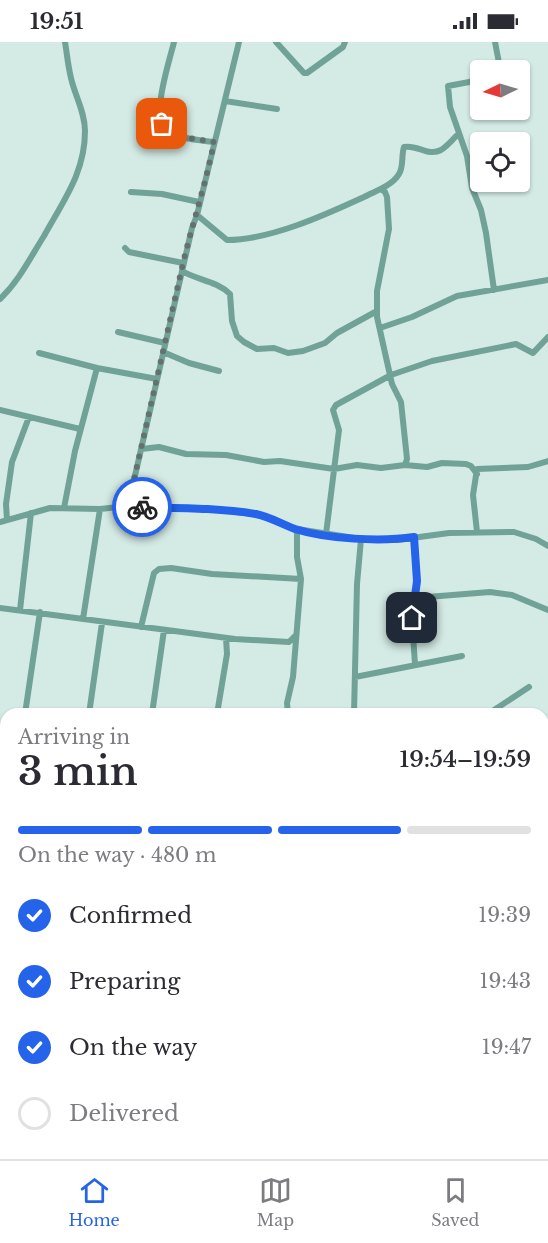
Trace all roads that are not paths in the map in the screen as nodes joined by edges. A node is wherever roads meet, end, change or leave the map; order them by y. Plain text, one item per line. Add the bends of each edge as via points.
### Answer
1 (65, 42) edge
2 (174, 42) edge
3 (239, 42) edge
4 (276, 42) edge
5 (345, 42) edge
6 (495, 42) edge
7 (498, 60) edge
8 (470, 82) edge
9 (225, 101) junction
10 (277, 109) dead end
11 (459, 133) junction
12 (214, 142) junction
13 (381, 189) junction
14 (131, 192) dead end
15 (199, 202) junction
16 (197, 215) junction
17 (124, 248) dead end
18 (183, 263) junction
19 (182, 271) junction
20 (548, 280) edge
21 (494, 290) junction
22 (0, 299) edge
23 (377, 311) junction
24 (380, 328) junction
25 (118, 332) dead end
26 (548, 337) edge
27 (165, 343) junction
28 (163, 352) junction
29 (39, 353) dead end
30 (97, 368) junction
31 (219, 371) dead end
32 (391, 375) junction
33 (157, 379) junction
34 (0, 410) edge
35 (29, 417) junction
36 (81, 429) junction
37 (141, 449) junction
38 (548, 461) edge
39 (405, 465) junction
40 (334, 469) junction
41 (477, 474) junction
42 (0, 476) edge
43 (10, 478) junction
44 (128, 506) junction
45 (64, 508) junction
46 (100, 509) junction
47 (31, 513) junction
48 (4, 521) edge
49 (297, 529) junction
50 (477, 532) junction
51 (327, 534) junction
52 (414, 537) junction
53 (361, 539) junction
54 (547, 543) edge
55 (301, 579) junction
56 (415, 598) junction
57 (0, 608) edge
58 (20, 610) junction
59 (548, 610) edge
60 (40, 612) junction
61 (83, 619) junction
62 (102, 623) junction
63 (141, 627) junction
64 (164, 630) junction
65 (296, 635) junction
66 (226, 638) junction
67 (289, 642) junction
68 (295, 648) junction
69 (462, 656) dead end
70 (415, 665) junction
71 (355, 677) junction
72 (529, 687) dead end
73 (26, 708) edge
74 (90, 708) edge
75 (153, 708) edge
76 (218, 708) edge
77 (287, 708) edge
78 (354, 708) edge
79 (497, 708) edge

1 - 22 street via 84,122 79,171 66,201 27,266
2 - 12 street via 161,120 171,131
3 - 9 street
4 - 5 street via 307,74
6 - 7 street
8 - 11 street via 448,86
9 - 10 street
9 - 12 street
11 - 13 street via 435,152 404,147 399,174
11 - 21 street via 481,210
12 - 15 street
13 - 16 street via 314,220 231,240 224,239
13 - 23 street via 387,197 390,229 377,291
14 - 15 street
15 - 16 street
16 - 18 street
17 - 18 street
18 - 19 street
19 - 23 street via 230,294 235,332 257,349 303,351 325,343
19 - 27 street
20 - 21 street
21 - 24 street via 457,296
23 - 24 street
24 - 32 street
25 - 27 street
26 - 32 street via 533,353 516,344 496,347
27 - 28 street
28 - 31 street
28 - 33 street
29 - 30 street
30 - 33 street
30 - 36 street
32 - 39 street via 402,407
32 - 40 street via 334,408 339,429
33 - 37 street
34 - 35 street
35 - 36 street
35 - 43 street via 14,454
36 - 45 street
37 - 40 street via 159,447 186,454 226,455
37 - 44 street
38 - 41 street via 528,467 480,467 475,471
39 - 40 street
39 - 41 street via 469,465
40 - 51 street
41 - 50 street
42 - 43 street
43 - 48 street
44 - 46 street
44 - 49 street via 247,513
45 - 46 street
45 - 47 street
46 - 61 street
47 - 48 street
47 - 58 street
49 - 51 street
49 - 55 street
50 - 52 street
50 - 54 street via 514,532
51 - 53 street
52 - 53 street
52 - 56 street
53 - 71 street
55 - 63 street via 163,568 154,573
55 - 65 street
56 - 59 street via 490,592 512,595
56 - 70 street
57 - 58 street
58 - 60 street
60 - 61 street
60 - 73 street
61 - 62 street
62 - 63 street
62 - 74 street
63 - 64 street
64 - 66 street
64 - 75 street
65 - 67 street
65 - 68 street
66 - 67 street
66 - 76 street
67 - 68 street
68 - 77 street
69 - 70 street
70 - 71 street
71 - 78 street
72 - 79 street

